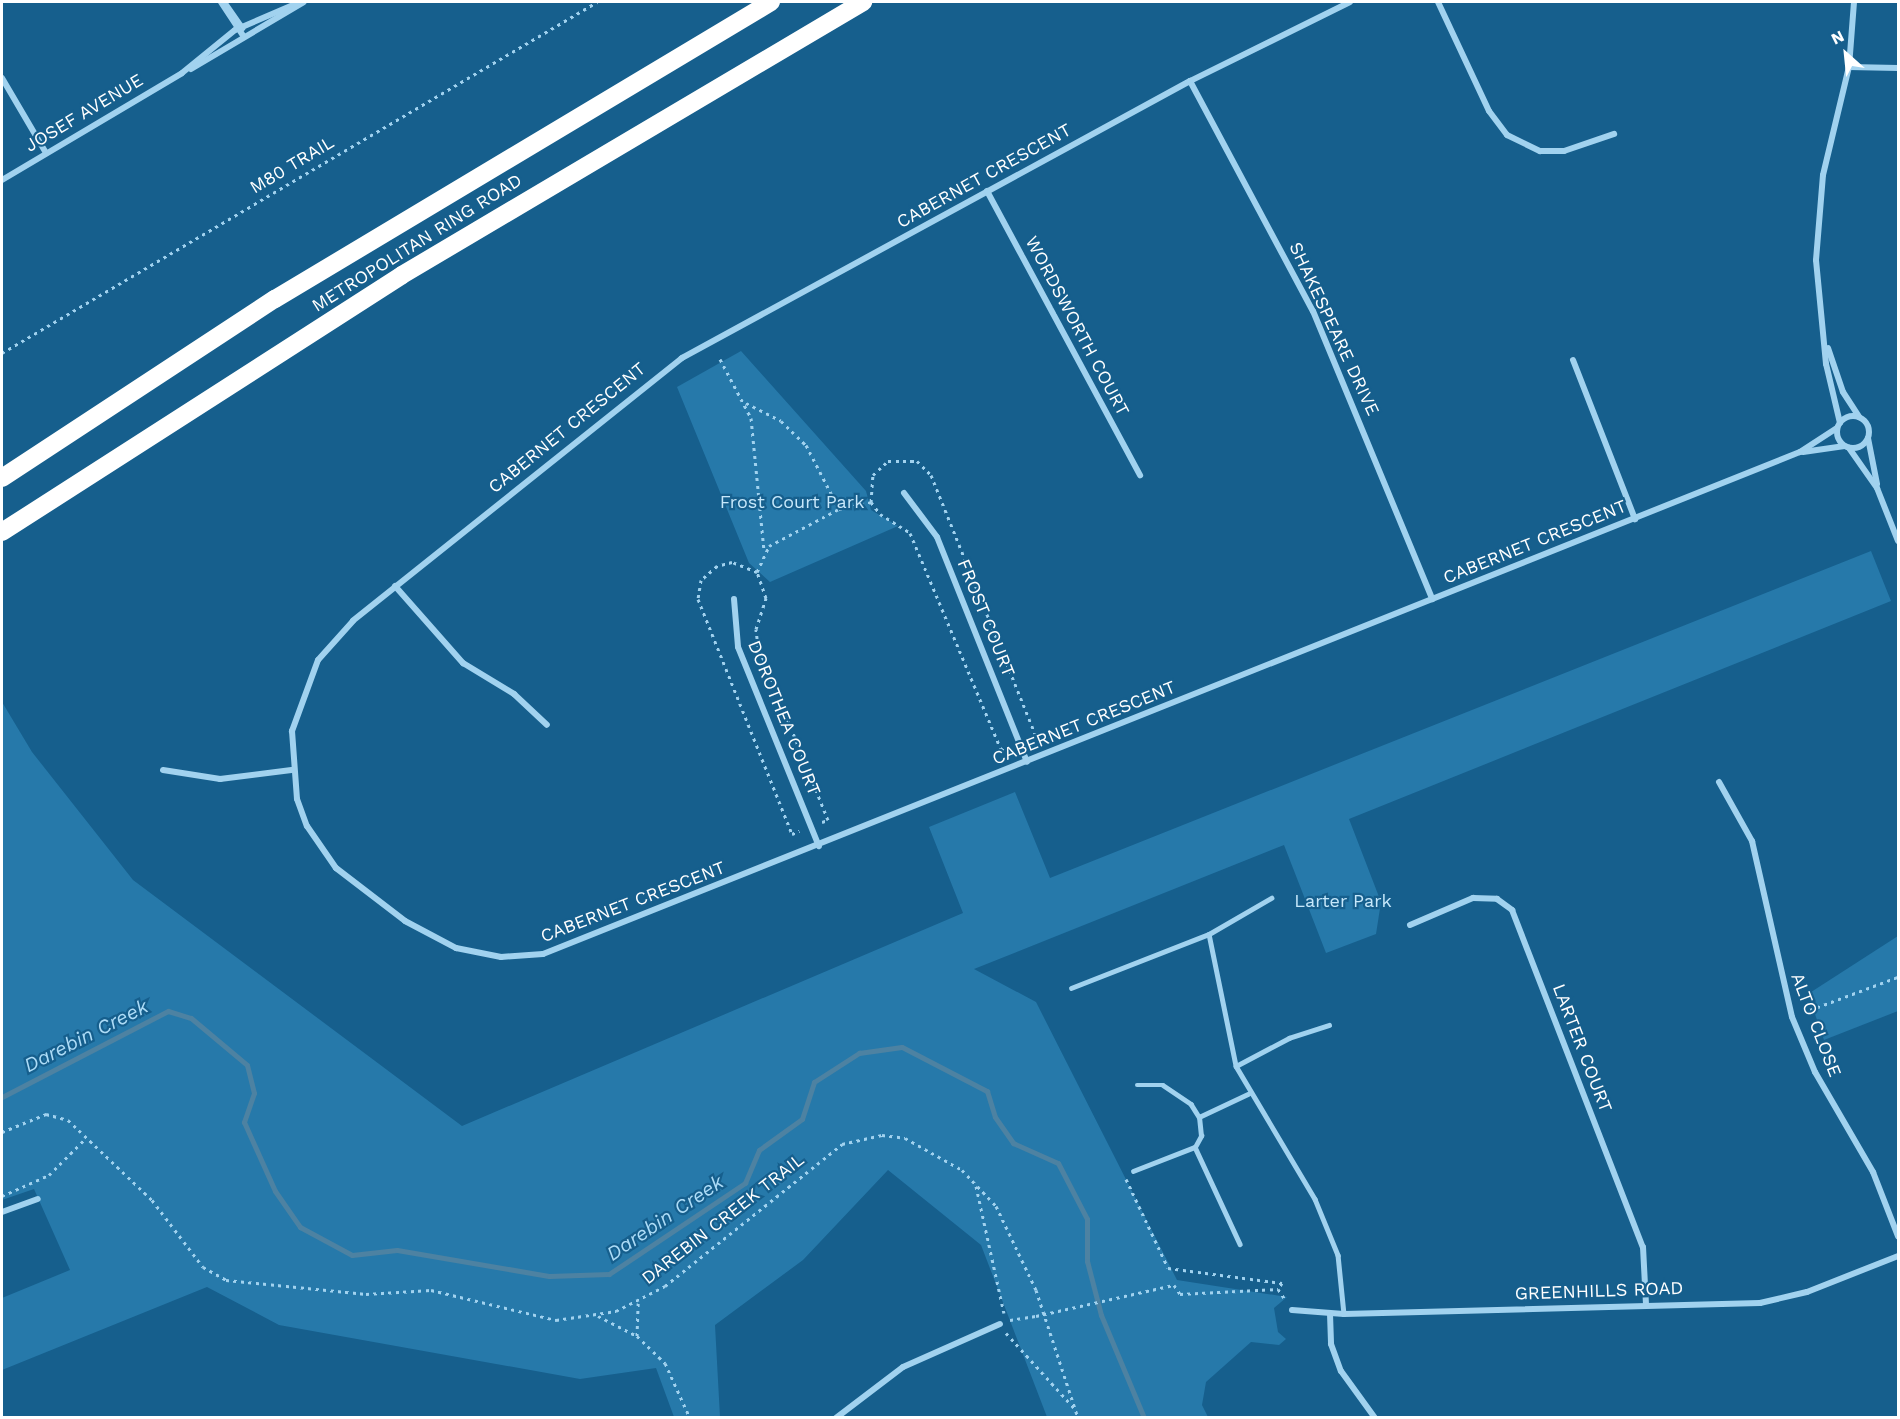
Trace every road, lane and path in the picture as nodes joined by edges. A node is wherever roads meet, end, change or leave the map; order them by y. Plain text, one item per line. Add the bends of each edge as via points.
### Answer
1 (223, 2) edge
2 (300, 2) edge
3 (304, 2) edge
4 (597, 2) edge
5 (771, 2) edge
6 (863, 2) edge
7 (1350, 2) edge
8 (1438, 2) edge
9 (1854, 2) edge
10 (242, 26) junction
11 (235, 30) junction
12 (244, 37) junction
13 (1849, 67) junction
14 (1899, 68) edge
15 (182, 73) junction
16 (2, 78) edge
17 (1190, 81) junction
18 (1614, 134) dead end
19 (46, 153) junction
20 (2, 180) edge
21 (987, 191) junction
22 (1826, 341) junction
23 (2, 353) edge
24 (720, 360) dead end
25 (1573, 360) dead end
26 (746, 403) junction
27 (1859, 417) junction
28 (1839, 425) junction
29 (1868, 438) junction
30 (1847, 446) junction
31 (1800, 452) junction
32 (1140, 475) dead end
33 (2, 478) edge
34 (1877, 488) junction
35 (904, 493) dead end
36 (871, 502) junction
37 (839, 509) junction
38 (1635, 519) junction
39 (2, 532) edge
40 (1899, 541) edge
41 (764, 551) junction
42 (757, 572) junction
43 (395, 586) junction
44 (734, 599) dead end
45 (1432, 599) junction
46 (547, 725) dead end
47 (1019, 742) junction
48 (1027, 762) junction
49 (163, 770) dead end
50 (291, 770) junction
51 (1719, 782) dead end
52 (811, 826) junction
53 (819, 846) junction
54 (1271, 898) dead end
55 (1410, 925) dead end
56 (1209, 934) junction
57 (1899, 977) edge
58 (1071, 988) dead end
59 (1810, 1010) dead end
60 (1329, 1025) dead end
61 (1236, 1066) junction
62 (1137, 1085) dead end
63 (1248, 1094) junction
64 (1199, 1117) junction
65 (2, 1132) edge
66 (86, 1138) junction
67 (1195, 1147) junction
68 (1133, 1171) joint
69 (976, 1184) junction
70 (2, 1196) edge
71 (38, 1199) dead end
72 (2, 1212) edge
73 (1899, 1236) edge
74 (1240, 1244) dead end
75 (1899, 1256) edge
76 (1278, 1289) junction
77 (638, 1302) junction
78 (1646, 1305) junction
79 (1292, 1311) joint
80 (1330, 1314) junction
81 (1344, 1314) junction
82 (598, 1316) junction
83 (1008, 1320) junction
84 (1000, 1324) junction
85 (637, 1336) junction
86 (1074, 1408) junction
87 (690, 1418) edge
88 (836, 1418) edge
89 (1078, 1418) edge
90 (1375, 1418) edge

1 - 10 street
1 - 11 street
2 - 10 street, JOSEF AVENUE
3 - 12 street, JOSEF AVENUE via 279,21
4 - 23 path, M80 TRAIL
5 - 33 highway, METROPOLITAN RING ROAD via 275,299
6 - 39 highway, METROPOLITAN RING ROAD via 402,275
7 - 17 street, CABERNET CRESCENT
8 - 18 street via 1489,111 1507,135 1540,151 1564,151
9 - 13 street
10 - 11 street, JOSEF AVENUE
10 - 12 street
11 - 12 street
11 - 15 street, JOSEF AVENUE
12 - 15 street, JOSEF AVENUE via 224,54
13 - 14 street
13 - 22 street via 1818,219 1816,260
15 - 19 street, JOSEF AVENUE
16 - 19 street
17 - 21 street, CABERNET CRESCENT
17 - 45 street, SHAKESPEARE DRIVE via 1313,311
19 - 20 street, JOSEF AVENUE
21 - 32 street, WORDSWORTH COURT
21 - 43 street, CABERNET CRESCENT via 655,375
22 - 27 street via 1843,392
22 - 28 street
24 - 26 path
25 - 38 street
26 - 37 path via 781,421 806,445
26 - 41 path via 758,458
27 - 28 street, CABERNET CRESCENT
27 - 29 street via 1869,428
28 - 30 street
28 - 31 street, CABERNET CRESCENT
29 - 30 street, CABERNET CRESCENT
29 - 34 street
30 - 31 street, CABERNET CRESCENT
30 - 34 street
31 - 38 street, CABERNET CRESCENT
34 - 40 street
35 - 47 street, FROST COURT via 937,537
36 - 37 path
36 - 47 path via 880,514 905,527 923,554 1001,750
36 - 47 path via 873,475 888,461 916,461 932,475 1036,736
37 - 41 path
38 - 45 street, CABERNET CRESCENT
41 - 42 path
42 - 52 path via 766,598 756,629 758,646 828,820
42 - 52 path via 732,562 717,566 701,580 698,599 792,834
43 - 46 street via 462,663 514,694
43 - 50 street, CABERNET CRESCENT via 318,660 297,706
44 - 52 street, DOROTHEA COURT via 738,647
45 - 48 street, CABERNET CRESCENT
47 - 48 street, FROST COURT
48 - 53 street, CABERNET CRESCENT
49 - 50 street via 220,778
50 - 53 street, CABERNET CRESCENT via 307,826 336,868 405,921 477,954 521,957 566,947
51 - 73 street, ALTO CLOSE via 1752,841 1792,1017 1815,1072 1873,1172
52 - 53 street, DOROTHEA COURT
54 - 56 lane
55 - 78 street, LARTER COURT via 1473,898 1497,899 1512,910 1643,1247
56 - 58 lane
56 - 61 lane
57 - 59 path
60 - 61 lane via 1289,1038
61 - 63 lane
62 - 64 lane via 1163,1085 1191,1104
63 - 64 lane
63 - 81 lane via 1274,1124 1315,1199 1338,1255
64 - 67 lane via 1201,1136
65 - 66 path, DAREBIN CREEK TRAIL via 46,1114 68,1120
66 - 70 path via 48,1175
66 - 82 path, DAREBIN CREEK TRAIL via 152,1200 203,1267 226,1280 366,1294 431,1290 556,1320
67 - 68 lane
67 - 74 lane
68 - 76 path via 1124,1181 1168,1268 1282,1283
69 - 77 path, DAREBIN CREEK TRAIL via 949,1161 905,1138 858,1138 827,1154 735,1232
69 - 83 path via 998,1302
69 - 86 path, DAREBIN CREEK TRAIL via 1016,1240
71 - 72 street
75 - 78 street, GREENHILLS ROAD via 1776,1300
76 - 79 path
76 - 83 path, bridge via 1180,1294 1174,1285
77 - 82 path, DAREBIN CREEK TRAIL
77 - 85 path
78 - 81 street, GREENHILLS ROAD
79 - 80 street, GREENHILLS ROAD
80 - 81 street, GREENHILLS ROAD
80 - 90 street via 1331,1344 1341,1371
82 - 85 path
83 - 84 path
84 - 86 path
84 - 88 street via 903,1367
85 - 87 path via 675,1376
86 - 89 path, DAREBIN CREEK TRAIL

